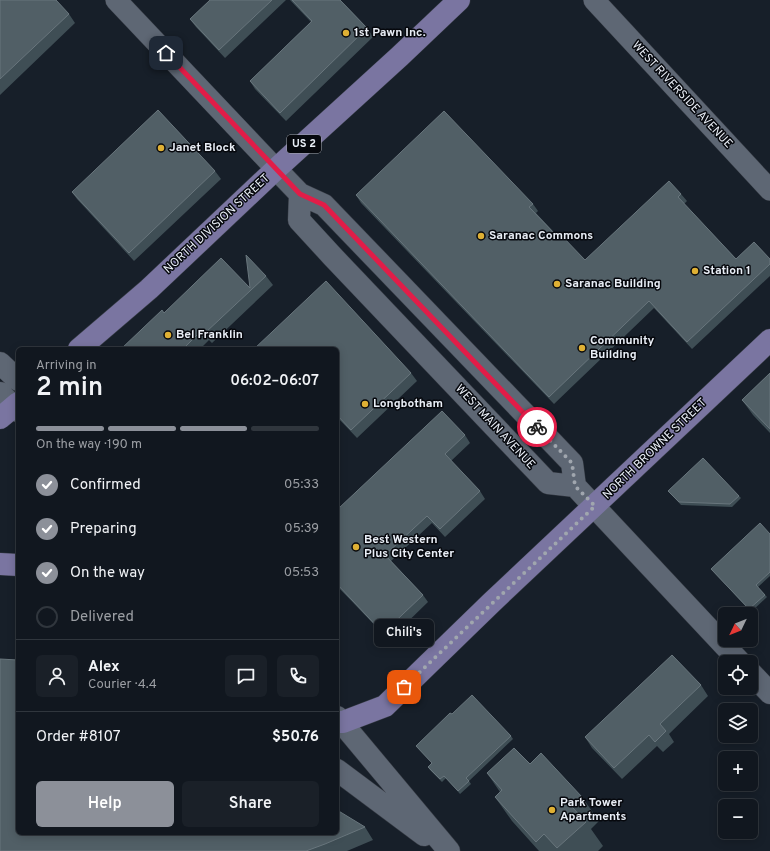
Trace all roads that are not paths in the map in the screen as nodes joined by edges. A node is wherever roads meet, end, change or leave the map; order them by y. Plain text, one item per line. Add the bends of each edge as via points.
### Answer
1 (116, 0) edge
2 (459, 0) edge
3 (594, 0) edge
4 (276, 169) junction
5 (770, 190) edge
6 (300, 194) junction
7 (770, 340) edge
8 (82, 347) edge
9 (0, 363) edge
10 (16, 378) edge
11 (575, 486) junction
12 (595, 506) junction
13 (0, 564) edge
14 (16, 565) edge
15 (733, 655) edge
16 (758, 680) edge
17 (770, 693) edge
18 (339, 720) edge
19 (339, 771) edge
20 (448, 851) edge

1 - 4 street
2 - 4 main road, NORTH DIVISION STREET / US 2
3 - 5 street, WEST RIVERSIDE AVENUE
4 - 6 main road
4 - 8 main road, NORTH DIVISION STREET / US 2
6 - 11 main road via 324,205 572,463
6 - 11 main road, WEST MAIN AVENUE via 299,220 333,257 548,483
7 - 12 main road, NORTH BROWNE STREET
9 - 10 main road
11 - 12 main road
12 - 15 main road
12 - 18 main road, NORTH BROWNE STREET via 385,706
13 - 14 main road
16 - 17 main road
18 - 20 main road
19 - 20 main road

